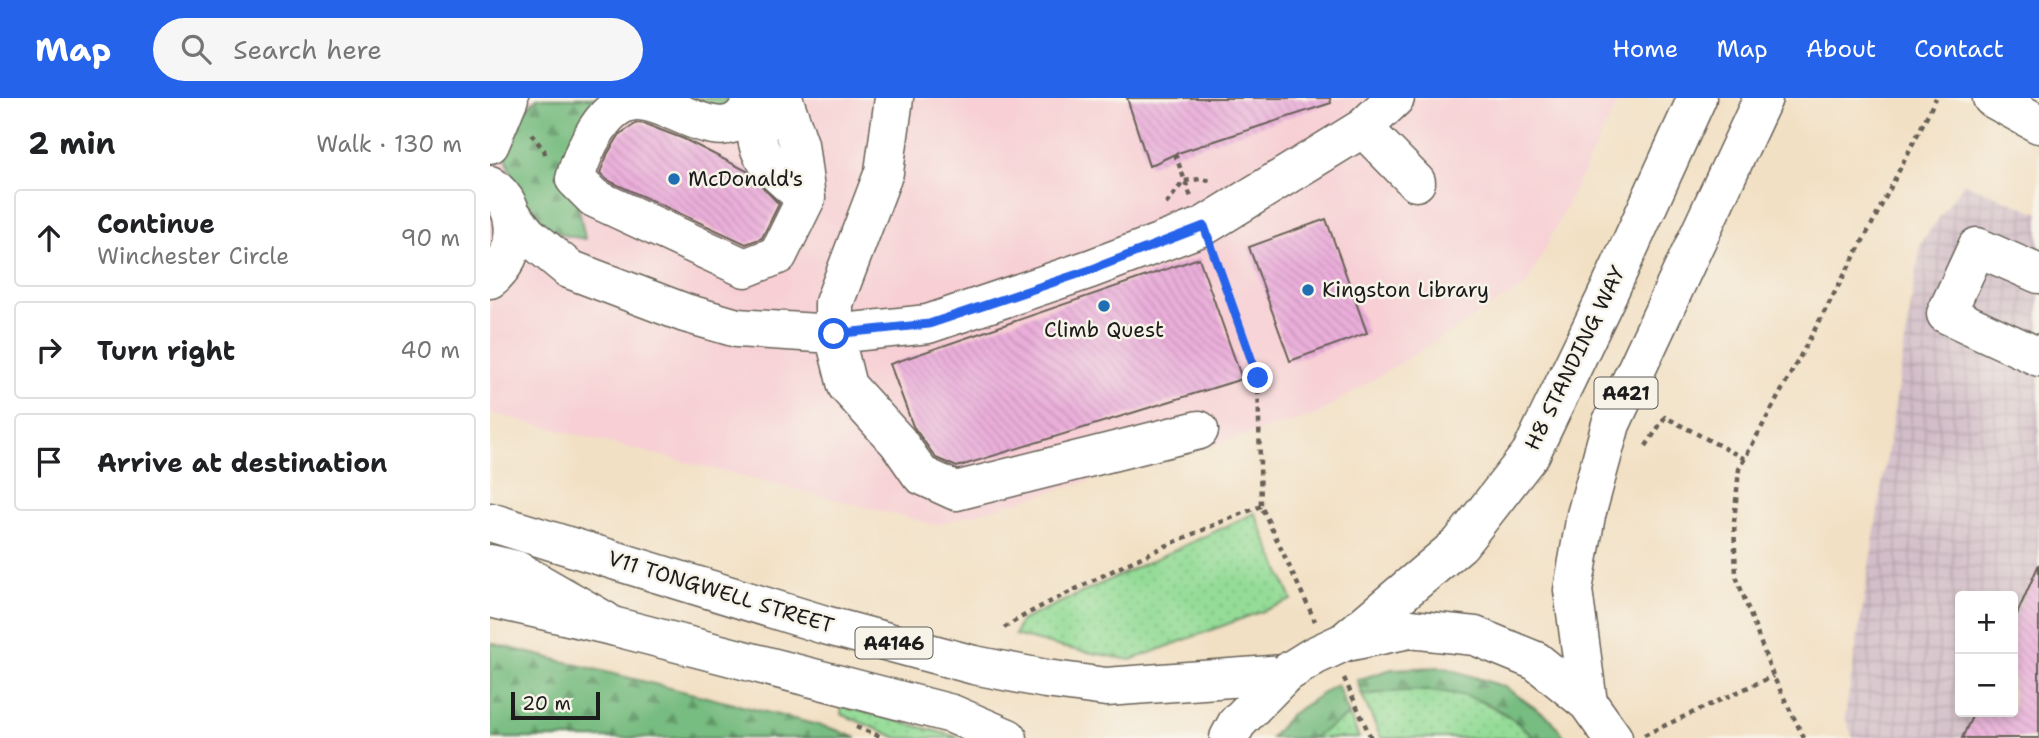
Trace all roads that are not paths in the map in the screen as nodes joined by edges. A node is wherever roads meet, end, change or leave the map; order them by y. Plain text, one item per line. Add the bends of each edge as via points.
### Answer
1 (509, 98) edge
2 (753, 98) edge
3 (774, 98) edge
4 (783, 98) edge
5 (894, 98) edge
6 (1395, 98) edge
7 (1697, 98) edge
8 (1992, 98) edge
9 (1764, 100) edge
10 (2039, 124) edge
11 (1363, 128) junction
12 (490, 144) edge
13 (1416, 182) dead end
14 (497, 188) edge
15 (806, 198) junction
16 (569, 269) junction
17 (2039, 274) edge
18 (494, 276) edge
19 (834, 334) junction
20 (2039, 357) edge
21 (1199, 430) dead end
22 (498, 521) edge
23 (490, 564) edge
24 (490, 598) edge
25 (616, 627) junction
26 (1334, 646) junction
27 (1285, 674) junction
28 (1612, 727) edge
29 (1008, 738) edge
30 (1229, 738) edge

1 - 12 main road
2 - 15 main road via 735,122 713,126 656,104 634,101 601,122 575,179 594,198 745,268 778,255
3 - 15 main road via 759,123 759,146 769,167
4 - 15 main road via 799,144
5 - 19 main road via 884,172 834,303
6 - 11 main road
7 - 26 main road, H8 STANDING WAY / A421 via 1531,453 1460,544
8 - 10 main road
9 - 28 main road, A421 via 1611,424 1586,515 1573,590
11 - 13 main road
11 - 19 main road via 1204,226 929,324
14 - 16 main road via 528,235
14 - 18 main road via 513,246
16 - 18 main road
16 - 19 main road via 737,328
17 - 20 main road via 1977,247 1946,314
19 - 21 main road via 847,386 921,475 956,491
22 - 27 main road, V11 TONGWELL STREET / A4146 via 825,625 1046,680 1106,687
23 - 25 main road via 516,570
24 - 25 main road, A4146
25 - 29 main road, A4146 via 952,714
26 - 27 main road, bridge
26 - 28 main road via 1409,629 1475,636 1536,661
27 - 30 main road via 1237,723

